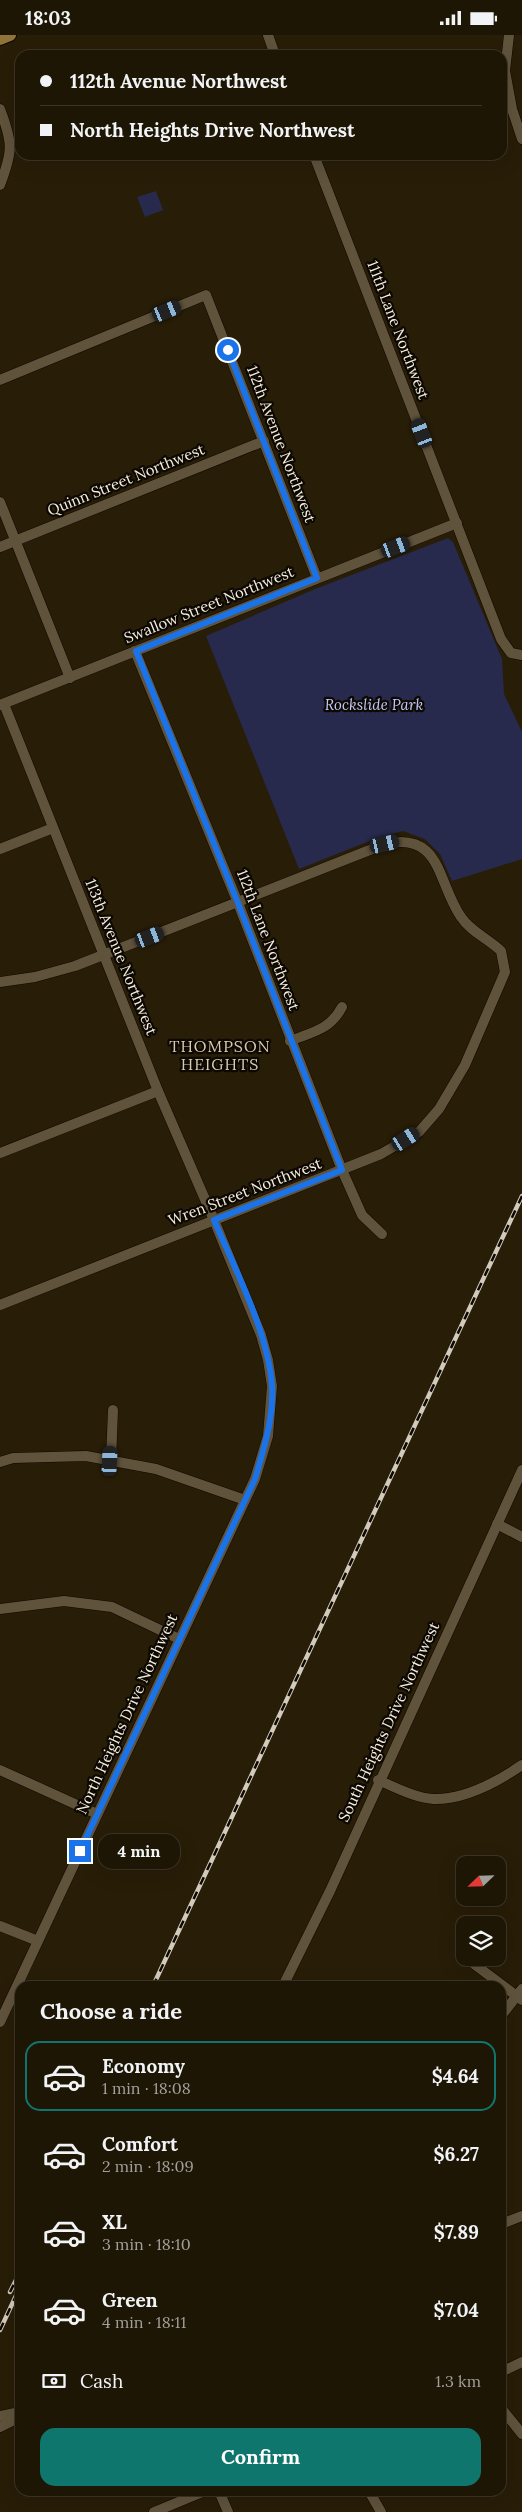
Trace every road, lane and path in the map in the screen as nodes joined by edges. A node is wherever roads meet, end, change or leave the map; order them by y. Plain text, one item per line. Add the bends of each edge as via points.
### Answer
1 (10, 35) edge
2 (268, 35) edge
3 (508, 35) edge
4 (0, 39) edge
5 (273, 50) edge
6 (507, 50) edge
7 (507, 82) edge
8 (0, 109) edge
9 (522, 139) edge
10 (316, 160) edge
11 (0, 185) edge
12 (0, 380) edge
13 (264, 441) junction
14 (0, 502) edge
15 (457, 523) junction
16 (15, 541) junction
17 (0, 547) edge
18 (317, 578) junction
19 (136, 651) junction
20 (522, 655) edge
21 (70, 677) junction
22 (2, 705) edge
23 (53, 828) junction
24 (0, 849) edge
25 (238, 903) junction
26 (105, 954) junction
27 (0, 982) edge
28 (342, 1007) dead end
29 (290, 1041) junction
30 (158, 1091) junction
31 (0, 1153) edge
32 (342, 1170) junction
33 (214, 1220) junction
34 (382, 1234) dead end
35 (0, 1305) edge
36 (113, 1410) dead end
37 (110, 1461) junction
38 (0, 1462) edge
39 (522, 1470) edge
40 (245, 1500) junction
41 (497, 1524) junction
42 (522, 1537) edge
43 (0, 1609) edge
44 (178, 1639) junction
45 (522, 1765) edge
46 (0, 1770) edge
47 (378, 1780) junction
48 (97, 1814) junction
49 (0, 1926) edge
50 (38, 1941) junction
51 (477, 1966) edge
52 (19, 1981) edge
53 (285, 1981) edge
54 (499, 1981) edge
55 (506, 1986) edge
56 (15, 1990) edge
57 (520, 1995) edge
58 (506, 2010) edge
59 (0, 2022) edge
60 (522, 2216) edge
61 (506, 2222) edge
62 (522, 2362) edge
63 (506, 2370) edge
64 (15, 2413) edge
65 (506, 2414) edge
66 (0, 2416) edge
67 (15, 2420) edge
68 (0, 2427) edge
69 (522, 2434) edge
70 (193, 2496) edge
71 (221, 2496) edge
72 (371, 2496) edge
73 (154, 2512) edge
74 (228, 2512) edge
75 (381, 2512) edge

1 - 4 main road
2 - 5 street
3 - 6 street
7 - 9 street
8 - 11 street via 10,138 10,159
10 - 15 street, 111th Lane Northwest
12 - 13 street, 112th Avenue Northwest via 206,295
13 - 16 street, Quinn Street Northwest
13 - 18 street, 112th Avenue Northwest
14 - 16 street
15 - 18 street, Swallow Street Northwest
15 - 20 street, 111th Lane Northwest via 502,639 511,653
16 - 17 street, Quinn Street Northwest
16 - 21 street
18 - 19 street, Swallow Street Northwest
19 - 21 street, Swallow Street Northwest
19 - 25 street, 112th Lane Northwest
21 - 22 street, Swallow Street Northwest
22 - 23 street, 113th Avenue Northwest
23 - 24 street
23 - 26 street, 113th Avenue Northwest
25 - 26 street
25 - 29 street, 112th Lane Northwest
25 - 32 street, Wren Street Northwest via 385,844 409,841 433,856 461,917 501,951 505,964 504,979 465,1065 439,1109 419,1132 381,1155
26 - 27 street via 35,977
26 - 30 street, 113th Avenue Northwest
28 - 29 street via 335,1020 325,1027
29 - 32 street, 112th Lane Northwest
30 - 31 street
30 - 33 street, 113th Avenue Northwest
32 - 33 street, Wren Street Northwest
32 - 34 street, 112th Lane Northwest via 362,1215
33 - 35 street, Wren Street Northwest
33 - 40 street, North Heights Drive Northwest via 261,1335 272,1386 268,1436
36 - 37 street
37 - 38 street via 86,1456
37 - 40 street via 156,1469
39 - 41 street, South Heights Drive Northwest
40 - 44 street, North Heights Drive Northwest
41 - 42 street
41 - 47 street, South Heights Drive Northwest
43 - 44 street via 64,1601 112,1607
44 - 48 street, North Heights Drive Northwest
45 - 47 street via 467,1793 443,1798 422,1796
46 - 48 street
47 - 53 street, South Heights Drive Northwest via 330,1891
48 - 50 street, North Heights Drive Northwest
49 - 50 street
50 - 52 street, North Heights Drive Northwest
51 - 54 street
55 - 57 street
56 - 59 street, North Heights Drive Northwest
57 - 58 street
60 - 61 street
62 - 63 street
64 - 66 street
65 - 69 street
67 - 68 street
70 - 73 street
71 - 74 street
72 - 75 street

